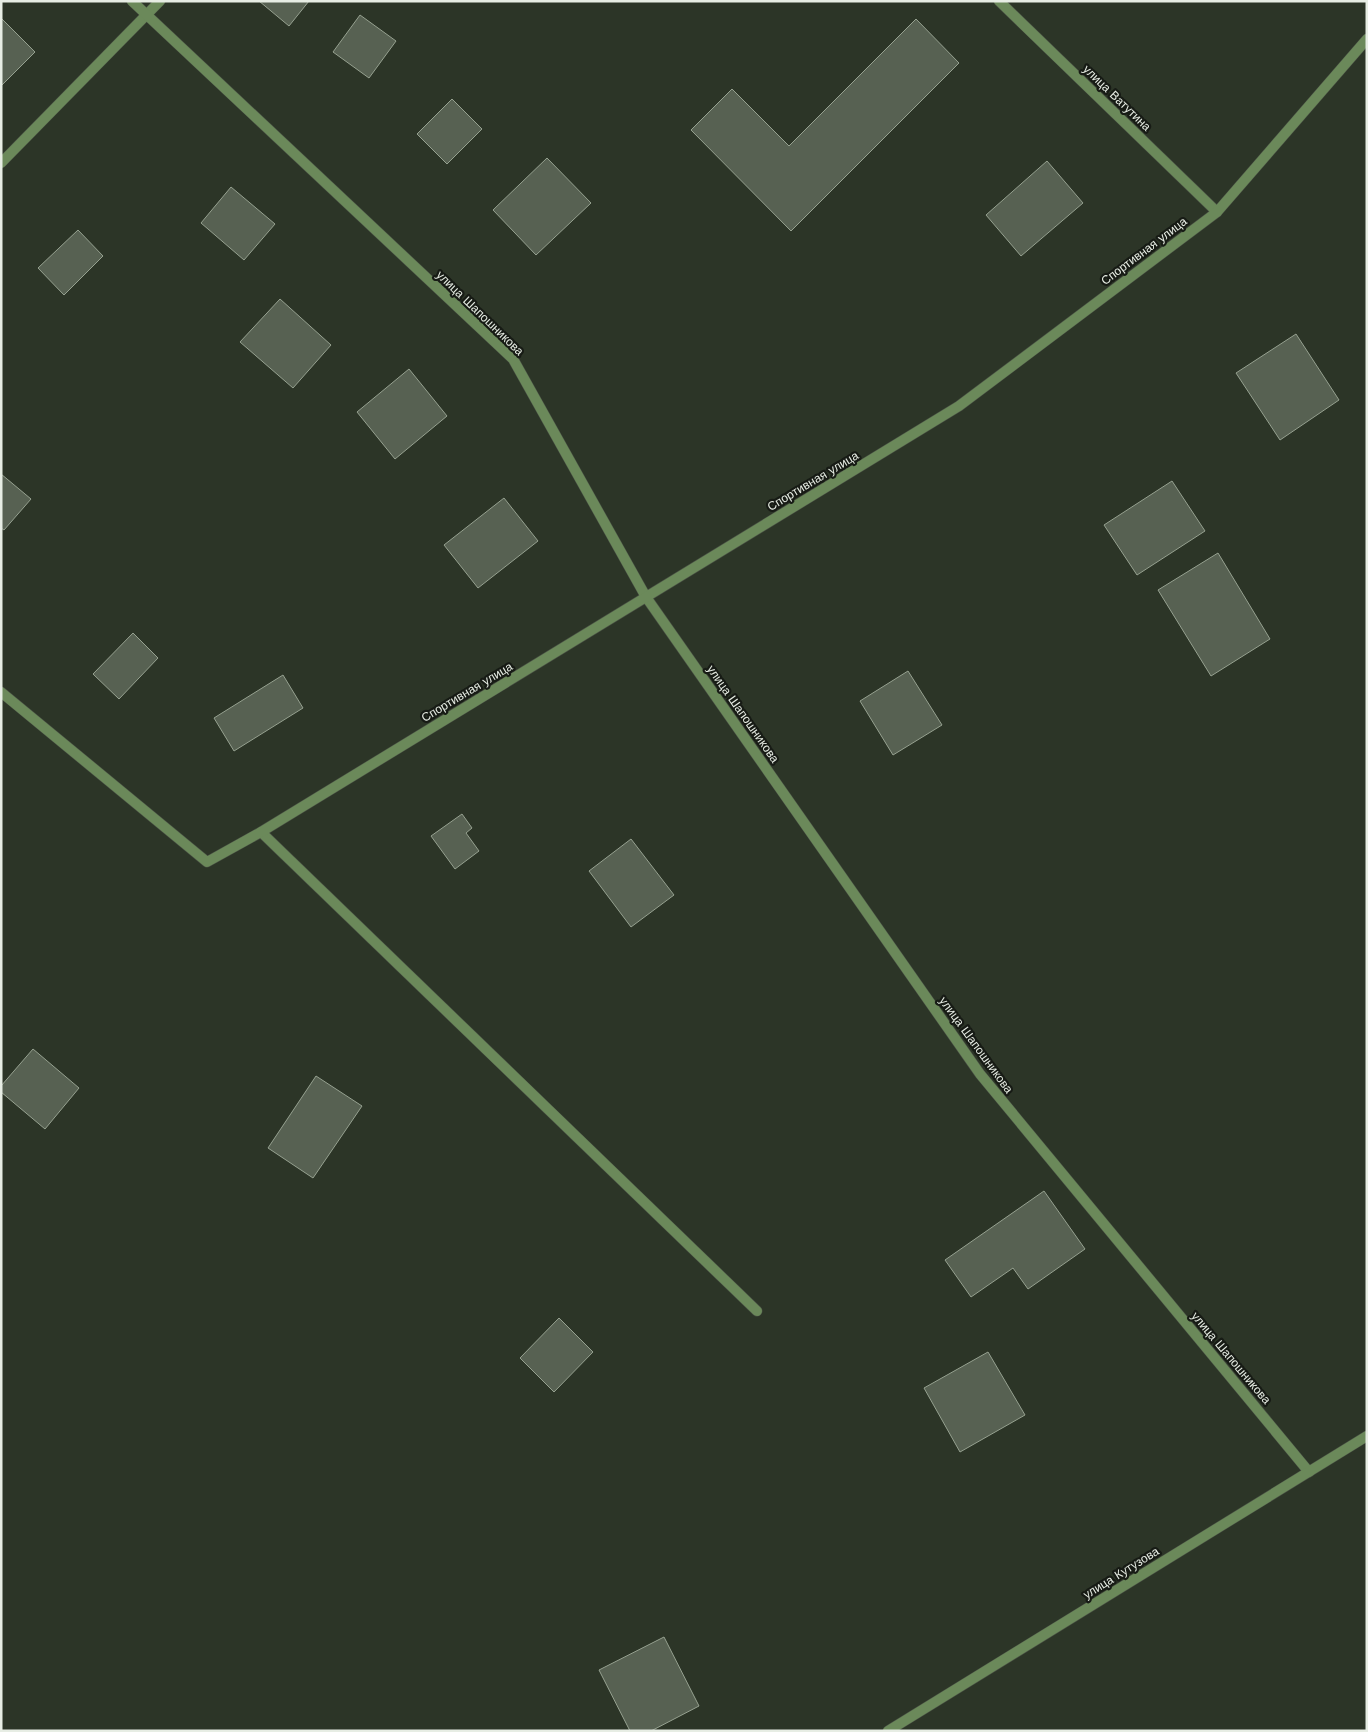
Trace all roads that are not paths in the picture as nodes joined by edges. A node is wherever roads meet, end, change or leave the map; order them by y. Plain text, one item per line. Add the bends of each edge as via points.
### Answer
1 (132, 1) edge
2 (160, 1) edge
3 (999, 1) edge
4 (148, 15) junction
5 (1367, 39) edge
6 (1, 163) edge
7 (1217, 212) junction
8 (646, 597) junction
9 (1, 692) edge
10 (261, 832) junction
11 (757, 1311) dead end
12 (1367, 1436) edge
13 (1309, 1472) junction
14 (888, 1731) edge

1 - 4 street, улица Шапошникова
2 - 4 street
3 - 7 street, улица Ватутина
4 - 6 street
4 - 8 street, улица Шапошникова via 513,359
5 - 7 street, Спортивная улица
7 - 8 street, Спортивная улица via 959,406
8 - 10 street, Спортивная улица
8 - 13 street, улица Шапошникова via 980,1074
9 - 10 street, Спортивная улица via 207,862
10 - 11 street
12 - 13 street, улица Кутузова
13 - 14 street, улица Кутузова

